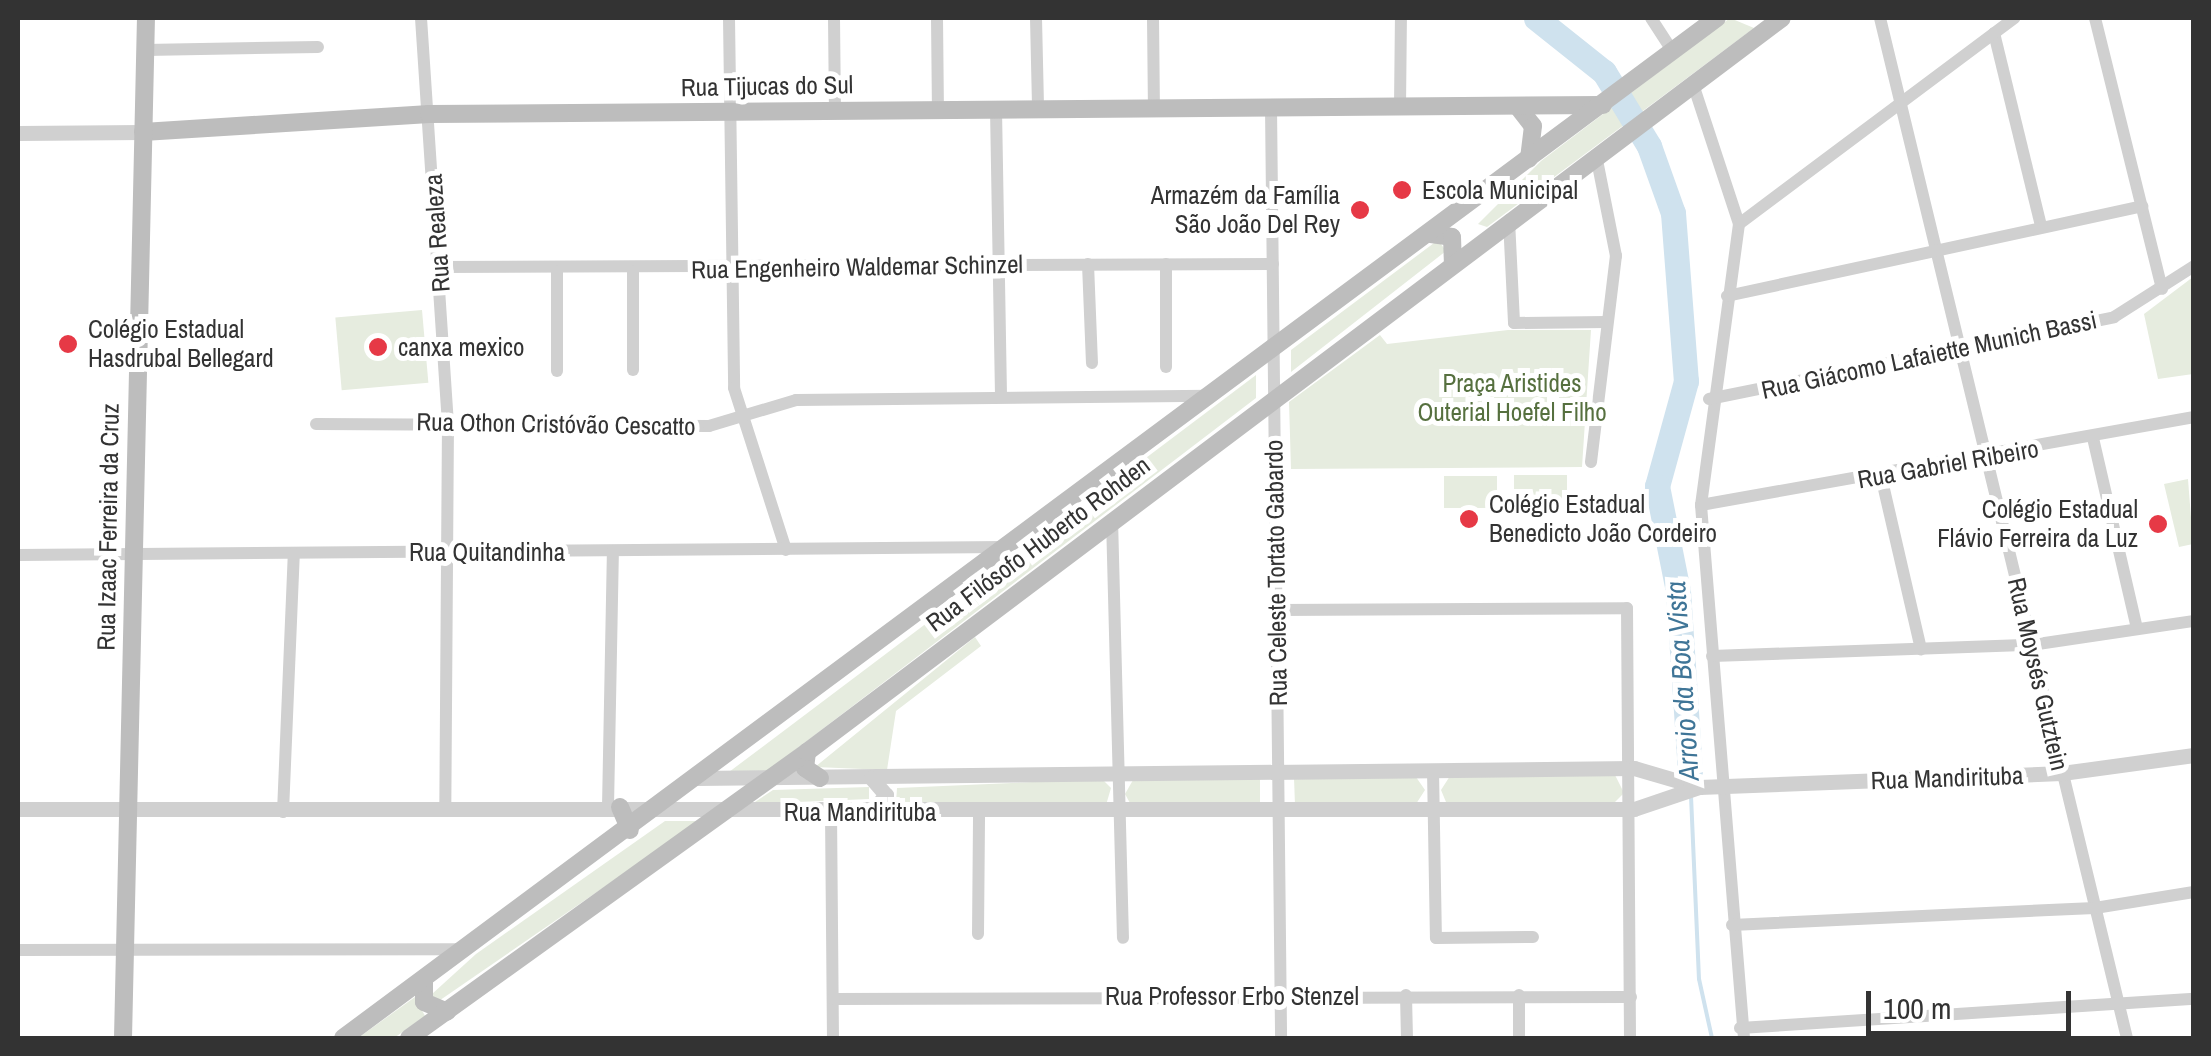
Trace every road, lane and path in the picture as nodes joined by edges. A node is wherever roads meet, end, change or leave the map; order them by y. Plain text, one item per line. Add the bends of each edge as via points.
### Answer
1 (146, 18) edge
2 (421, 18) edge
3 (729, 18) edge
4 (834, 18) edge
5 (937, 18) edge
6 (1036, 18) edge
7 (1153, 18) edge
8 (1400, 18) edge
9 (1652, 18) edge
10 (1717, 18) edge
11 (1880, 18) edge
12 (2014, 18) edge
13 (2096, 18) edge
14 (1773, 19) edge
15 (1994, 33) junction
16 (318, 47) dead end
17 (145, 50) junction
18 (1673, 52) junction
19 (1693, 84) junction
20 (1902, 102) junction
21 (1605, 104) junction
22 (1271, 107) junction
23 (1400, 107) junction
24 (1518, 107) junction
25 (1154, 108) junction
26 (996, 109) junction
27 (1038, 109) junction
28 (835, 110) junction
29 (938, 110) junction
30 (730, 112) junction
31 (429, 114) junction
32 (143, 132) junction
33 (18, 133) edge
34 (1596, 155) junction
35 (1528, 161) junction
36 (2142, 206) junction
37 (1464, 208) junction
38 (1509, 220) junction
39 (1739, 224) junction
40 (2041, 226) junction
41 (1431, 234) junction
42 (1488, 236) junction
43 (1936, 246) junction
44 (1453, 262) junction
45 (1001, 264) junction
46 (1088, 264) junction
47 (1166, 264) junction
48 (1273, 264) junction
49 (2194, 266) edge
50 (440, 267) junction
51 (728, 270) junction
52 (558, 271) junction
53 (633, 271) junction
54 (2162, 289) junction
55 (1726, 296) junction
56 (1606, 322) junction
57 (1274, 350) junction
58 (1961, 350) junction
59 (1092, 363) dead end
60 (1166, 367) dead end
61 (633, 370) dead end
62 (557, 371) dead end
63 (1274, 393) junction
64 (1000, 394) junction
65 (1152, 394) junction
66 (1216, 396) junction
67 (1709, 400) junction
68 (747, 415) junction
69 (2194, 417) edge
70 (448, 421) junction
71 (316, 424) dead end
72 (1179, 424) junction
73 (2093, 438) junction
74 (1987, 460) junction
75 (1591, 462) dead end
76 (1881, 476) junction
77 (1701, 505) junction
78 (1112, 520) junction
79 (1016, 547) junction
80 (956, 548) junction
81 (786, 550) junction
82 (613, 551) junction
83 (452, 552) junction
84 (132, 554) junction
85 (294, 554) junction
86 (18, 555) edge
87 (982, 572) junction
88 (1277, 610) junction
89 (2194, 621) edge
90 (2137, 629) junction
91 (2031, 644) junction
92 (1921, 648) junction
93 (1712, 656) junction
94 (807, 752) junction
95 (2194, 755) edge
96 (1634, 768) junction
97 (1434, 770) junction
98 (1278, 772) junction
99 (1119, 773) junction
100 (2062, 773) junction
101 (696, 778) junction
102 (820, 778) junction
103 (871, 778) junction
104 (769, 780) junction
105 (1699, 787) junction
106 (1722, 787) junction
107 (662, 806) junction
108 (614, 807) junction
109 (18, 809) edge
110 (445, 810) junction
111 (1634, 810) junction
112 (126, 811) junction
113 (1434, 811) junction
114 (283, 812) junction
115 (726, 812) junction
116 (831, 812) junction
117 (871, 812) junction
118 (979, 812) junction
119 (1279, 812) junction
120 (1120, 814) junction
121 (630, 830) junction
122 (2194, 892) edge
123 (2095, 908) junction
124 (1732, 925) junction
125 (978, 934) dead end
126 (1532, 937) dead end
127 (1124, 938) dead end
128 (122, 949) junction
129 (422, 949) junction
130 (463, 949) junction
131 (18, 950) edge
132 (426, 978) junction
133 (1406, 995) junction
134 (1519, 995) junction
135 (1281, 996) junction
136 (1631, 997) junction
137 (833, 999) junction
138 (2194, 999) edge
139 (2120, 1010) junction
140 (446, 1012) junction
141 (1742, 1033) edge
142 (122, 1038) edge
143 (343, 1038) edge
144 (409, 1038) edge
145 (833, 1038) edge
146 (1282, 1038) edge
147 (1406, 1038) edge
148 (1518, 1038) edge
149 (1630, 1038) edge
150 (2127, 1038) edge

1 - 17 main road, Rua Izaac Ferreira da Cruz
2 - 31 street, Rua Realeza
3 - 30 street
4 - 28 street
5 - 29 street
6 - 27 street
7 - 25 street
8 - 23 street
9 - 18 street
10 - 18 main road
11 - 20 street, Rua Moysés Gutztein
12 - 15 street
13 - 36 street
14 - 19 main road
15 - 20 street
15 - 40 street
16 - 17 street
17 - 32 main road, Rua Izaac Ferreira da Cruz
18 - 21 main road
19 - 34 main road, Rua Filósofo Huberto Rohden
19 - 39 street
20 - 39 street
20 - 43 street, Rua Moysés Gutztein
21 - 24 main road, Rua Tijucas do Sul
21 - 35 main road, Rua Filósofo Huberto Rohden
22 - 23 main road, Rua Tijucas do Sul
22 - 25 main road, Rua Tijucas do Sul
22 - 48 street, Rua Celeste Tortato Gabardo
23 - 24 main road, Rua Tijucas do Sul
24 - 35 main road via 1536,138
25 - 27 main road, Rua Tijucas do Sul
26 - 27 main road, Rua Tijucas do Sul
26 - 29 main road, Rua Tijucas do Sul
26 - 45 street
28 - 29 main road, Rua Tijucas do Sul
28 - 30 main road, Rua Tijucas do Sul
30 - 31 main road, Rua Tijucas do Sul
30 - 51 street
31 - 32 main road, Rua Tijucas do Sul
31 - 50 street, Rua Realeza
32 - 33 street, Rua Tijucas do Sul
32 - 84 main road, Rua Izaac Ferreira da Cruz
34 - 38 main road, Rua Filósofo Huberto Rohden
34 - 56 street via 1616,256
35 - 37 main road, Rua Filósofo Huberto Rohden
36 - 40 street
36 - 54 street
37 - 41 main road, Rua Filósofo Huberto Rohden
37 - 42 main road via 1468,228
38 - 42 main road, Rua Filósofo Huberto Rohden
38 - 56 street via 1514,323
39 - 55 street
40 - 43 street
41 - 44 main road via 1455,242
41 - 57 main road, Rua Filósofo Huberto Rohden
42 - 44 main road, Rua Filósofo Huberto Rohden
43 - 55 street
43 - 58 street, Rua Moysés Gutztein
44 - 63 main road, Rua Filósofo Huberto Rohden
45 - 46 street, Rua Engenheiro Waldemar Schinzel
45 - 51 street, Rua Engenheiro Waldemar Schinzel
45 - 64 street
46 - 47 street, Rua Engenheiro Waldemar Schinzel
46 - 59 street
47 - 48 street, Rua Engenheiro Waldemar Schinzel
47 - 60 street
48 - 57 street, Rua Celeste Tortato Gabardo
49 - 54 street, Rua Giácomo Lafaiette Munich Bassi
50 - 52 street, Rua Engenheiro Waldemar Schinzel
50 - 70 street, Rua Realeza
51 - 53 street, Rua Engenheiro Waldemar Schinzel
51 - 68 street via 734,388
52 - 53 street, Rua Engenheiro Waldemar Schinzel
52 - 62 street
53 - 61 street
54 - 58 street, Rua Giácomo Lafaiette Munich Bassi via 2114,317
55 - 67 street
56 - 75 street
57 - 63 street, Rua Celeste Tortato Gabardo
57 - 66 main road, Rua Filósofo Huberto Rohden
58 - 67 street, Rua Giácomo Lafaiette Munich Bassi
58 - 74 street, Rua Moysés Gutztein
63 - 78 main road, Rua Filósofo Huberto Rohden
63 - 88 street, Rua Celeste Tortato Gabardo
64 - 65 street, Rua Othon Cristóvão Cescatto
64 - 68 street, Rua Othon Cristóvão Cescatto via 796,400
65 - 66 street, Rua Othon Cristóvão Cescatto
65 - 72 street via 1173,403
66 - 72 main road, Rua Filósofo Huberto Rohden
67 - 77 street
68 - 70 street, Rua Othon Cristóvão Cescatto via 708,426
68 - 81 street
69 - 73 street, Rua Gabriel Ribeiro
70 - 71 street, Rua Othon Cristóvão Cescatto
70 - 83 street, Rua Realeza
72 - 79 main road, Rua Filósofo Huberto Rohden
73 - 74 street, Rua Gabriel Ribeiro
73 - 90 street
74 - 76 street, Rua Gabriel Ribeiro
74 - 91 street, Rua Moysés Gutztein
76 - 77 street, Rua Gabriel Ribeiro
76 - 92 street
77 - 93 street
78 - 94 main road, Rua Filósofo Huberto Rohden
78 - 99 street
79 - 80 street, Rua Quitandinha
79 - 87 main road, Rua Filósofo Huberto Rohden
80 - 81 street, Rua Quitandinha
80 - 87 street via 979,556
81 - 82 street, Rua Quitandinha
82 - 83 street, Rua Quitandinha
82 - 108 street
83 - 85 street, Rua Quitandinha
83 - 110 street, Rua Realeza
84 - 85 street, Rua Quitandinha
84 - 86 street, Rua Quitandinha
84 - 112 main road, Rua Izaac Ferreira da Cruz
85 - 114 street
87 - 101 main road, Rua Filósofo Huberto Rohden
88 - 96 street via 1628,608
88 - 98 street, Rua Celeste Tortato Gabardo
89 - 90 street
90 - 91 street
91 - 92 street
91 - 100 street, Rua Moysés Gutztein
92 - 93 street
93 - 106 street
94 - 102 main road via 806,768
94 - 104 main road, Rua Filósofo Huberto Rohden
95 - 100 street, Rua Mandirituba
96 - 97 street, Rua Mandirituba
96 - 105 street, Rua Mandirituba
96 - 111 street
97 - 98 street, Rua Mandirituba
97 - 113 street
98 - 99 street, Rua Mandirituba
98 - 119 street, Rua Celeste Tortato Gabardo
99 - 103 street, Rua Mandirituba
99 - 120 street
100 - 106 street, Rua Mandirituba
100 - 123 street, Rua Moysés Gutztein
101 - 104 street, Rua Mandirituba
101 - 107 main road, Rua Filósofo Huberto Rohden
102 - 103 street, Rua Mandirituba
102 - 104 street, Rua Mandirituba
103 - 117 street via 886,795
104 - 115 main road, Rua Filósofo Huberto Rohden
105 - 106 street, Rua Mandirituba
105 - 111 street, Rua Mandirituba
106 - 124 street
107 - 108 street, Rua Mandirituba
107 - 115 street, Rua Mandirituba
107 - 121 main road, Rua Filósofo Huberto Rohden
108 - 110 street, Rua Mandirituba
108 - 121 main road
109 - 112 street, Rua Mandirituba
110 - 114 street, Rua Mandirituba
111 - 113 street, Rua Mandirituba
111 - 136 street
112 - 114 street, Rua Mandirituba
112 - 128 main road, Rua Izaac Ferreira da Cruz
113 - 119 street, Rua Mandirituba
113 - 126 street via 1436,938
115 - 116 street, Rua Mandirituba
115 - 140 main road, Rua Filósofo Huberto Rohden
116 - 117 street, Rua Mandirituba
116 - 137 street
117 - 118 street, Rua Mandirituba
118 - 120 street, Rua Mandirituba
118 - 125 street
119 - 120 street, Rua Mandirituba
119 - 135 street, Rua Celeste Tortato Gabardo
120 - 127 street
121 - 130 main road, Rua Filósofo Huberto Rohden
122 - 123 street
123 - 124 street
123 - 139 street, Rua Moysés Gutztein
124 - 141 street
128 - 129 street
128 - 131 street
128 - 142 main road, Rua Izaac Ferreira da Cruz
129 - 130 street
129 - 132 street
130 - 132 main road, Rua Filósofo Huberto Rohden
132 - 140 main road via 424,1002
132 - 143 main road, Rua Filósofo Huberto Rohden
133 - 134 street, Rua Professor Erbo Stenzel
133 - 135 street, Rua Professor Erbo Stenzel
133 - 147 street
134 - 136 street, Rua Professor Erbo Stenzel
134 - 148 street
135 - 137 street, Rua Professor Erbo Stenzel
135 - 146 street, Rua Celeste Tortato Gabardo
136 - 149 street
137 - 145 street
138 - 139 street
139 - 141 street
139 - 150 street, Rua Moysés Gutztein
140 - 144 main road, Rua Filósofo Huberto Rohden

